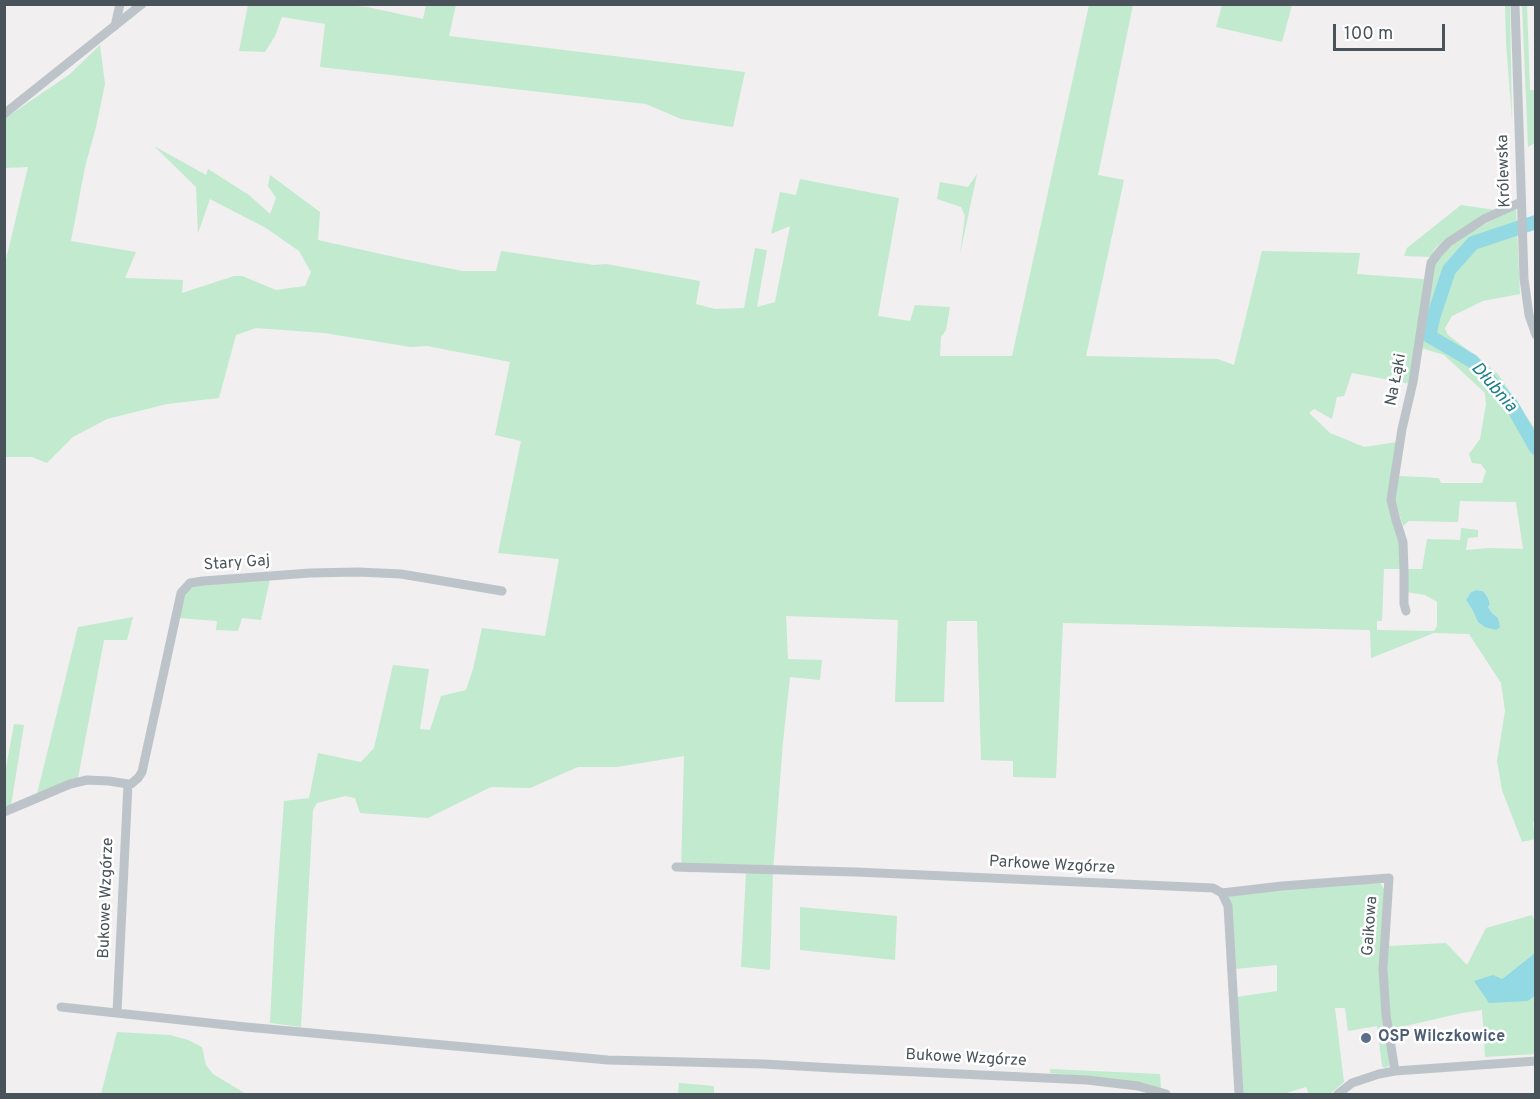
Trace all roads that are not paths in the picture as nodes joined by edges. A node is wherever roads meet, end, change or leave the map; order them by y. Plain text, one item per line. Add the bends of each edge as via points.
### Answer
1 (120, 4) edge
2 (142, 4) edge
3 (1515, 4) edge
4 (115, 26) junction
5 (4, 114) edge
6 (1522, 206) junction
7 (1536, 335) edge
8 (502, 591) dead end
9 (1406, 611) dead end
10 (128, 784) junction
11 (4, 812) edge
12 (676, 867) dead end
13 (1222, 893) junction
14 (61, 1007) dead end
15 (117, 1012) junction
16 (1536, 1061) edge
17 (1395, 1071) junction
18 (1166, 1095) edge
19 (1239, 1095) edge
20 (1338, 1095) edge

1 - 4 street
2 - 4 street
3 - 6 street, Królewska
4 - 5 street
6 - 7 street, Królewska via 1524,279
6 - 9 street, Na Łąki via 1484,219 1449,242 1431,263 1391,500 1403,542
8 - 10 street, Stary Gaj via 401,574 358,572 190,583 181,592 142,772
10 - 11 street via 87,780
10 - 15 street, Bukowe Wzgórze
12 - 13 street, Parkowe Wzgórze via 1213,888
13 - 17 street, Gaikowa via 1389,878 1383,969
13 - 19 street via 1228,906
14 - 15 street, Bukowe Wzgórze
15 - 18 street, Bukowe Wzgórze via 608,1060 1087,1080 1138,1086
16 - 17 street
17 - 20 street via 1352,1083

